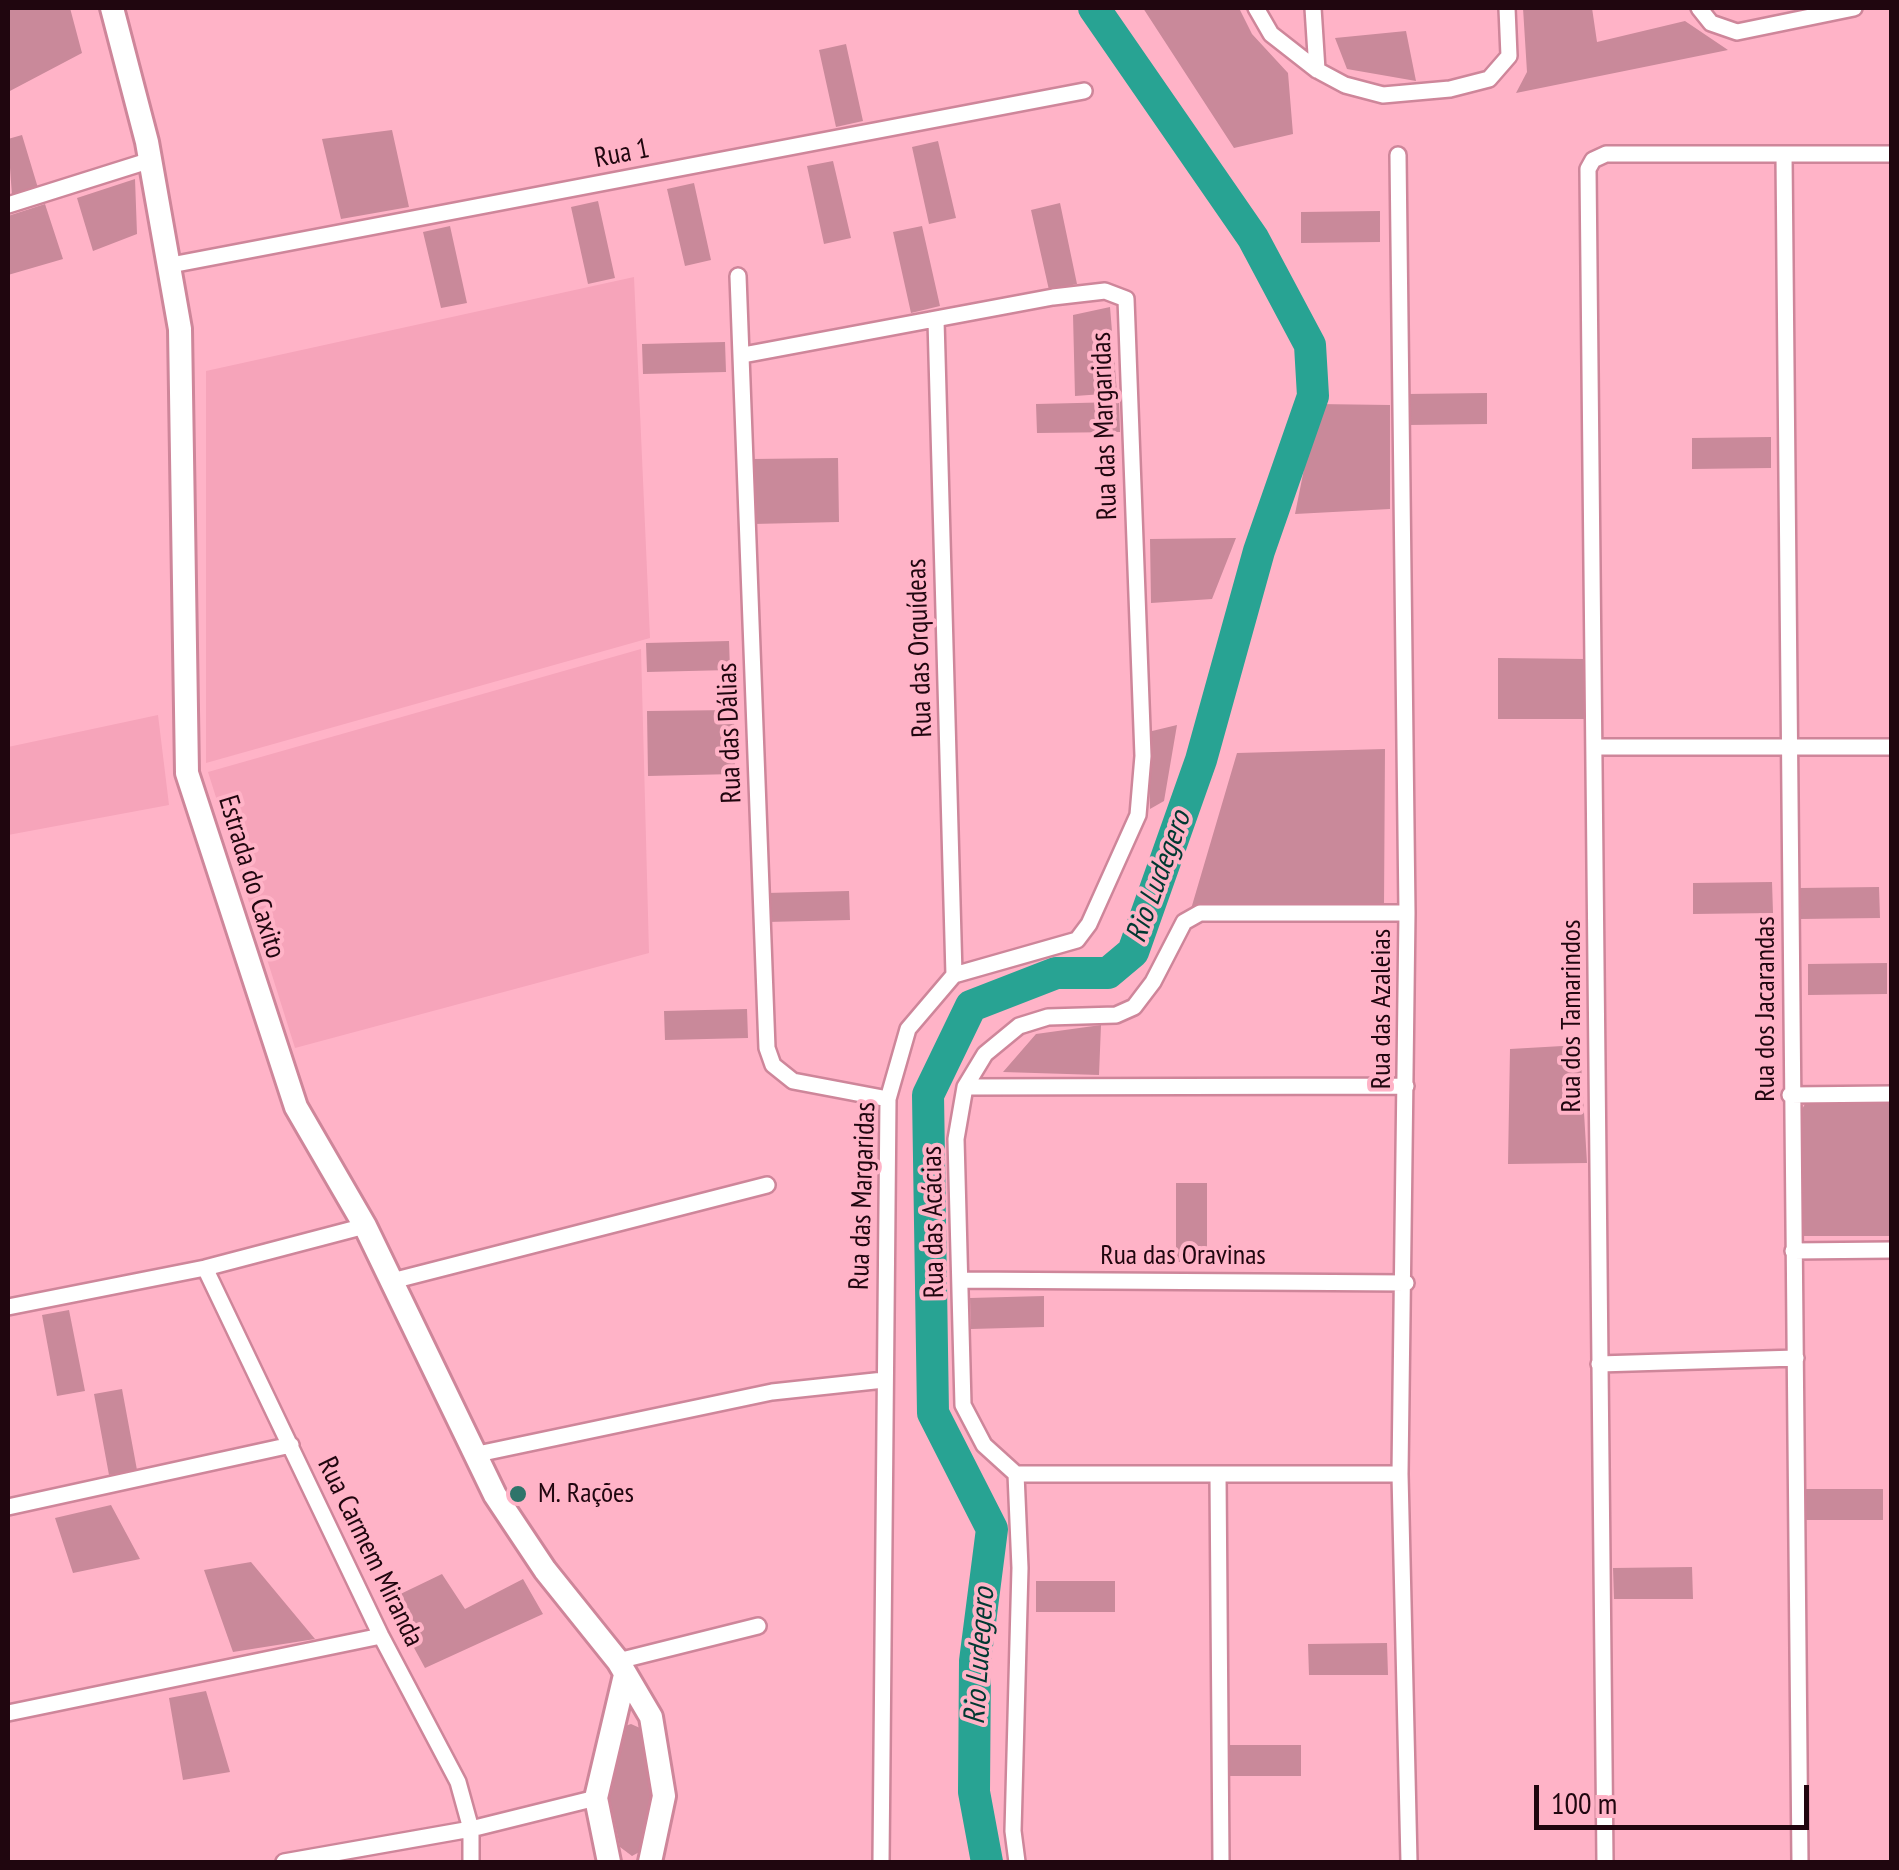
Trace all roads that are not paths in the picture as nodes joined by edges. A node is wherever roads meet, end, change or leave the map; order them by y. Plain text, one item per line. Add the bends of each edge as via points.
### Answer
1 (112, 8) edge
2 (1256, 8) edge
3 (1507, 8) edge
4 (1699, 8) edge
5 (1854, 8) edge
6 (1314, 15) edge
7 (1271, 34) junction
8 (1317, 70) junction
9 (1084, 91) dead end
10 (1892, 154) edge
11 (1398, 155) dead end
12 (1784, 156) junction
13 (151, 160) junction
14 (8, 205) edge
15 (170, 265) junction
16 (738, 276) dead end
17 (936, 320) junction
18 (744, 355) junction
19 (1596, 747) junction
20 (1892, 747) edge
21 (1792, 748) junction
22 (1408, 913) junction
23 (954, 975) junction
24 (1406, 1086) junction
25 (965, 1087) junction
26 (1790, 1094) junction
27 (1892, 1094) edge
28 (888, 1098) junction
29 (767, 1185) dead end
30 (365, 1226) junction
31 (1892, 1250) edge
32 (1793, 1251) junction
33 (205, 1268) junction
34 (960, 1280) junction
35 (392, 1281) junction
36 (1406, 1283) junction
37 (8, 1308) edge
38 (1796, 1358) junction
39 (1598, 1364) junction
40 (884, 1380) junction
41 (290, 1445) junction
42 (473, 1456) junction
43 (1016, 1474) junction
44 (1400, 1474) junction
45 (1218, 1475) junction
46 (8, 1506) edge
47 (758, 1626) dead end
48 (381, 1636) junction
49 (622, 1668) junction
50 (8, 1713) edge
51 (596, 1798) junction
52 (472, 1828) junction
53 (284, 1862) edge
54 (471, 1862) edge
55 (609, 1862) edge
56 (650, 1862) edge
57 (881, 1862) edge
58 (1018, 1862) edge
59 (1221, 1862) edge
60 (1409, 1862) edge
61 (1605, 1862) edge
62 (1800, 1862) edge

1 - 13 main road, Estrada do Caxito
2 - 7 street
3 - 8 street via 1508,56 1501,69 1475,85 1383,96
4 - 5 street via 1712,23 1737,32
6 - 7 street via 1299,37
6 - 8 street
7 - 8 street
9 - 15 street, Rua 1
10 - 12 street
11 - 22 street, Rua das Azaleias
12 - 19 street, Rua dos Tamarindos via 1606,154 1588,169
12 - 21 street, Rua dos Jacarandas
13 - 14 street
13 - 15 main road, Estrada do Caxito
15 - 30 main road, Estrada do Caxito via 184,385 187,773 276,1058 296,1107
16 - 18 street, Rua das Dálias
17 - 18 street
17 - 23 street, Rua das Orquídeas
17 - 23 street, Rua das Margaridas via 1090,292 1126,299 1143,756 1138,815 1077,940
18 - 28 street, Rua das Dálias via 767,1048 773,1065 793,1082
19 - 21 street
19 - 39 street, Rua dos Tamarindos
20 - 21 street
21 - 26 street, Rua dos Jacarandas
22 - 24 street, Rua das Azaleias
22 - 25 street, Rua das Acácias via 1192,917 1134,1007 1020,1026 985,1054
23 - 28 street, Rua das Margaridas via 908,1030
24 - 25 street
24 - 36 street, Rua das Azaleias
25 - 34 street, Rua das Acácias via 956,1139
26 - 27 street
26 - 32 street, Rua dos Jacarandas
28 - 40 street, Rua das Margaridas
29 - 35 street
30 - 33 street
30 - 35 main road, Estrada do Caxito
31 - 32 street
32 - 38 street, Rua dos Jacarandas
33 - 37 street
33 - 41 street, Rua Carmem Miranda
34 - 36 street, Rua das Oravinas
34 - 43 street, Rua das Acácias via 963,1405 984,1445
35 - 42 main road, Estrada do Caxito
36 - 44 street, Rua das Azaleias
38 - 39 street
38 - 62 street, Rua dos Jacarandas
39 - 61 street, Rua dos Tamarindos
40 - 42 street via 772,1392
40 - 57 street, Rua das Margaridas
41 - 46 street
41 - 48 street, Rua Carmem Miranda
42 - 49 main road, Estrada do Caxito via 545,1570
43 - 45 street
43 - 58 street
44 - 45 street
44 - 60 street, Rua das Azaleias
45 - 59 street
47 - 49 street
48 - 50 street
48 - 52 street, Rua Carmem Miranda via 458,1782
49 - 51 main road
49 - 56 main road, Estrada do Caxito via 651,1717 663,1769
51 - 52 street
51 - 55 main road
52 - 53 street
52 - 54 street, Rua Carmem Miranda

